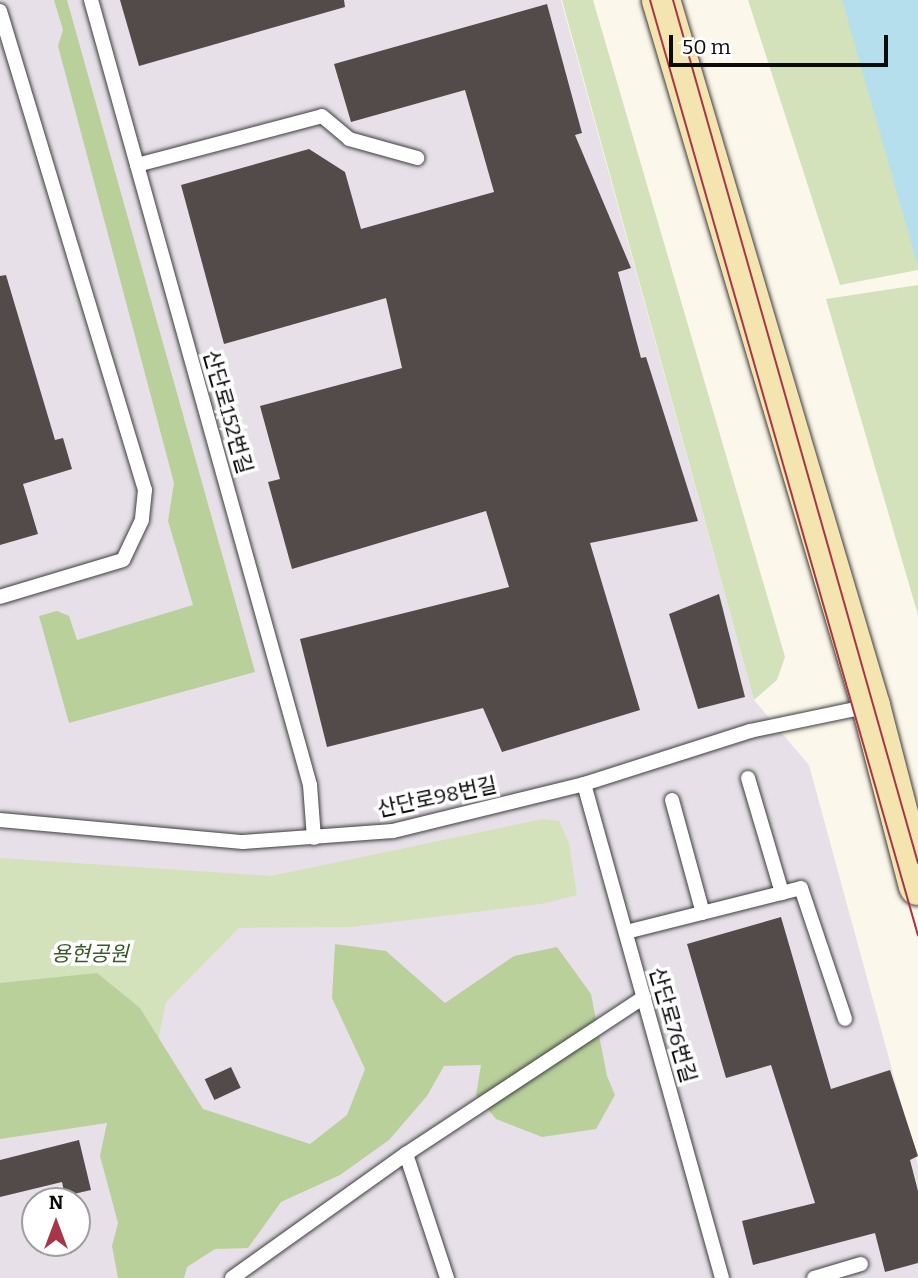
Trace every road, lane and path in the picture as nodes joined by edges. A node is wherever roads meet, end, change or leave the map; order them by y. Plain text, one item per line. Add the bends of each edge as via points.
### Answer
1 (91, 0) edge
2 (661, 0) edge
3 (0, 11) edge
4 (417, 158) dead end
5 (137, 165) junction
6 (0, 597) edge
7 (871, 706) junction
8 (748, 778) dead end
9 (584, 784) junction
10 (672, 800) dead end
11 (0, 820) edge
12 (314, 838) junction
13 (918, 886) edge
14 (782, 893) junction
15 (703, 913) junction
16 (626, 932) junction
17 (644, 997) junction
18 (845, 1019) dead end
19 (406, 1154) junction
20 (861, 1264) dead end
21 (232, 1278) edge
22 (447, 1278) edge
23 (722, 1278) edge
24 (814, 1278) edge

1 - 5 lane, 산단로152번길
2 - 7 main road
3 - 6 lane via 145,490 142,520 123,560
4 - 5 lane via 349,139 322,116
5 - 12 lane, 산단로152번길 via 310,785
7 - 9 lane, 산단로98번길 via 750,731
7 - 13 main road
8 - 14 lane
9 - 12 lane, 산단로98번길 via 393,831
9 - 16 lane, 산단로76번길
10 - 15 lane
11 - 12 lane, 산단로98번길 via 243,842
14 - 15 lane
14 - 18 lane via 801,888
15 - 16 lane
16 - 17 lane, 산단로76번길
17 - 19 lane
17 - 23 lane, 산단로76번길
19 - 21 lane
19 - 22 lane
20 - 24 lane

